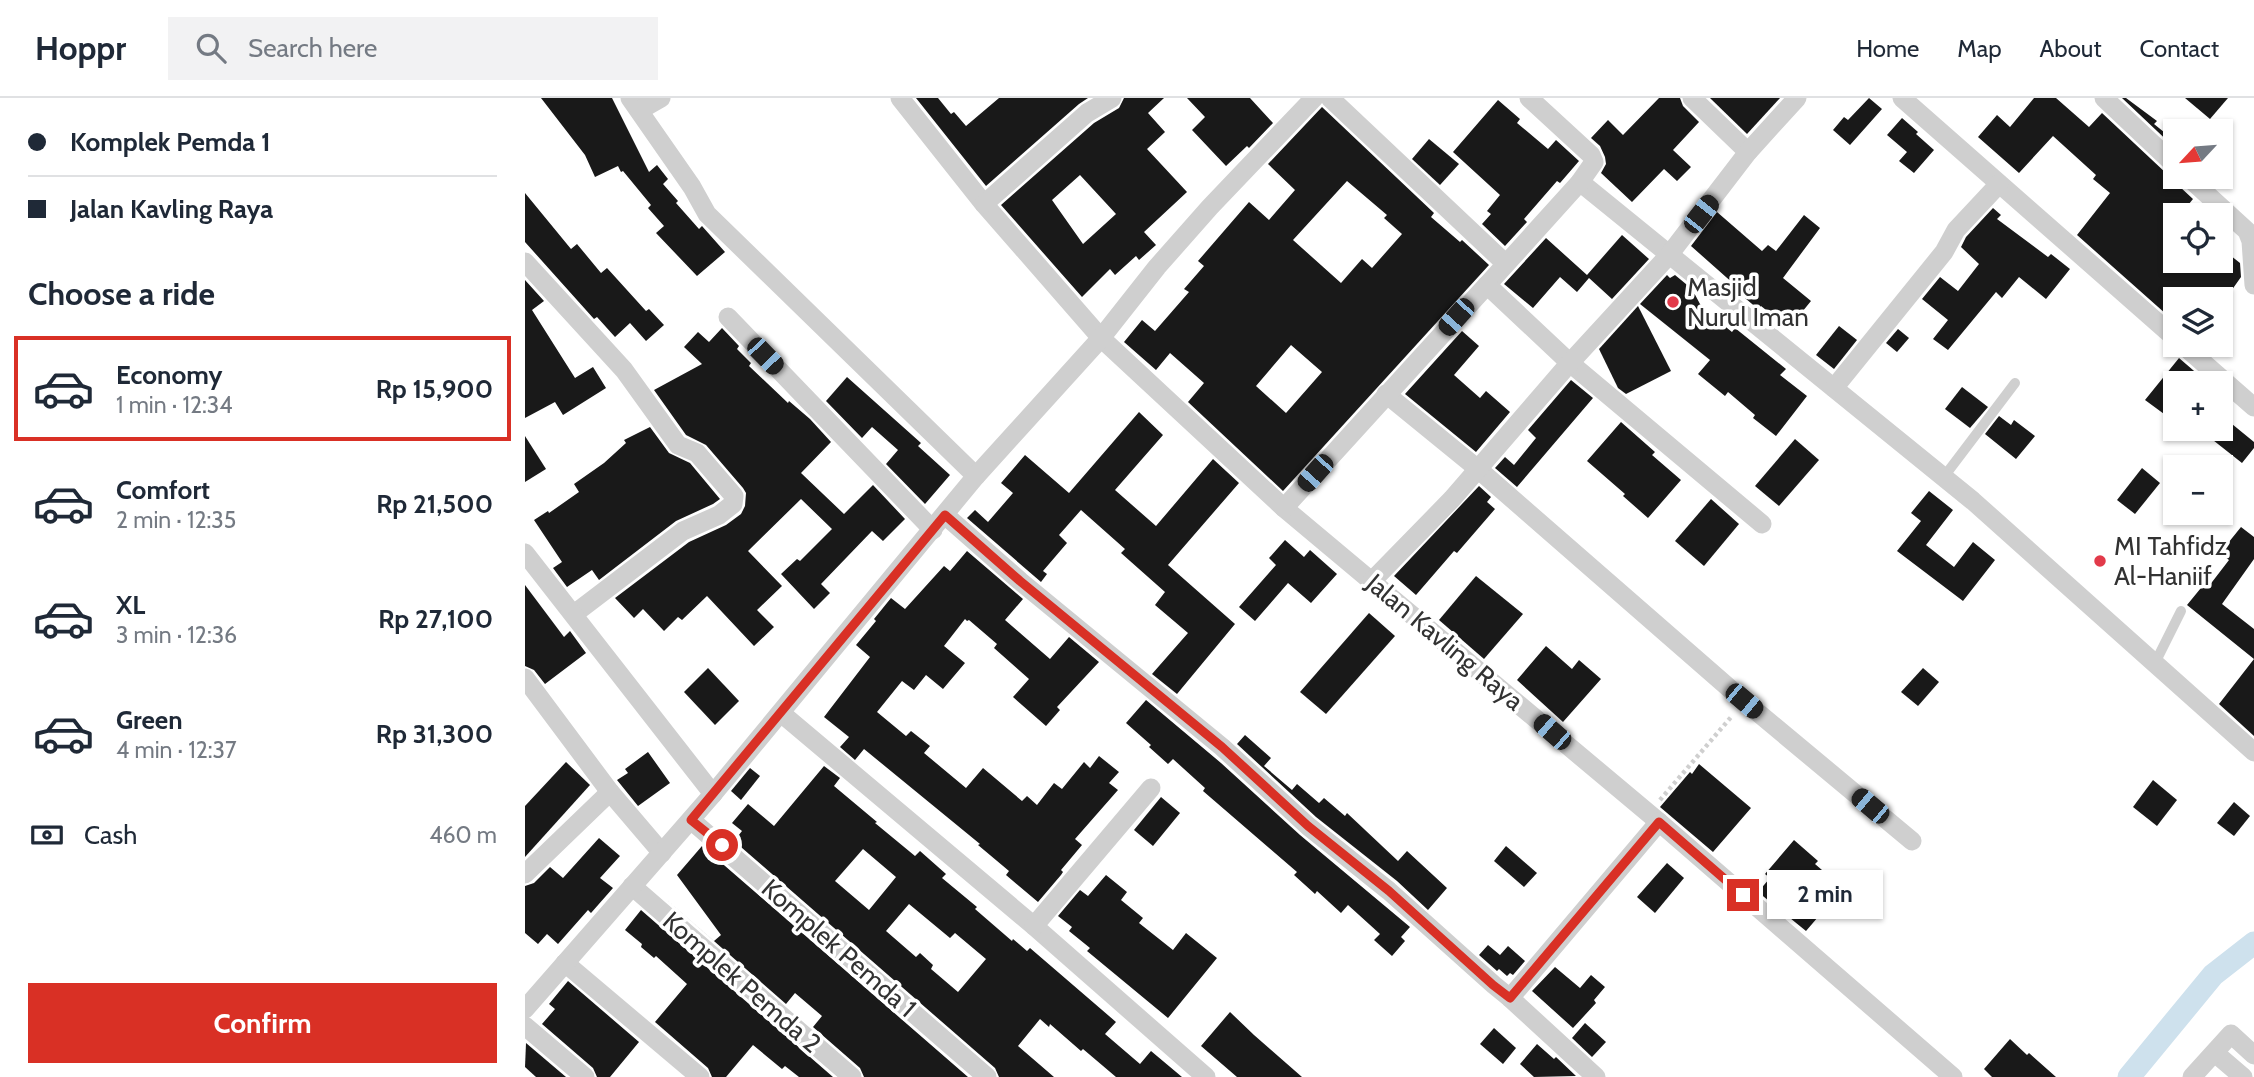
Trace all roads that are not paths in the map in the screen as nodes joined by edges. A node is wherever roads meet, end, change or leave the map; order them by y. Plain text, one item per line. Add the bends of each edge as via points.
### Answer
1 (661, 98) edge
2 (900, 98) edge
3 (1112, 98) edge
4 (1314, 98) edge
5 (1330, 98) edge
6 (1529, 98) edge
7 (1692, 98) edge
8 (1797, 98) edge
9 (1902, 98) edge
10 (2104, 98) edge
11 (635, 104) edge
12 (1748, 152) junction
13 (2163, 154) edge
14 (1580, 182) junction
15 (1999, 184) junction
16 (2201, 189) edge
17 (984, 204) junction
18 (1669, 255) junction
19 (525, 262) edge
20 (1505, 263) junction
21 (1487, 285) junction
22 (2254, 285) edge
23 (728, 317) dead end
24 (2163, 328) edge
25 (1101, 338) junction
26 (2197, 357) edge
27 (1570, 363) junction
28 (2015, 383) dead end
29 (1833, 388) junction
30 (1386, 394) junction
31 (2254, 407) edge
32 (1478, 469) junction
33 (976, 476) junction
34 (1943, 478) junction
35 (1285, 508) junction
36 (939, 523) junction
37 (1762, 524) dead end
38 (525, 553) edge
39 (1372, 582) junction
40 (2181, 611) dead end
41 (574, 614) junction
42 (2155, 663) junction
43 (525, 678) edge
44 (781, 713) junction
45 (2254, 752) edge
46 (1151, 788) dead end
47 (610, 792) junction
48 (713, 794) junction
49 (1654, 818) junction
50 (691, 820) junction
51 (1912, 841) dead end
52 (662, 852) junction
53 (525, 874) edge
54 (632, 886) junction
55 (1034, 926) junction
56 (565, 963) junction
57 (1510, 998) junction
58 (525, 1009) edge
59 (525, 1026) edge
60 (2215, 1053) junction
61 (2254, 1055) edge
62 (585, 1077) edge
63 (700, 1077) edge
64 (852, 1077) edge
65 (987, 1077) edge
66 (1206, 1077) edge
67 (1596, 1077) edge
68 (1953, 1077) edge
69 (2192, 1077) edge
70 (2243, 1077) edge

1 - 11 street
2 - 17 street, Jalan Kavling Raya
3 - 17 street via 1087,113
4 - 25 street via 1210,207
5 - 20 street
6 - 14 street via 1591,155 1594,162
7 - 12 street
8 - 12 street
9 - 15 street
10 - 13 street
11 - 33 street via 707,214
12 - 18 street
14 - 18 street
14 - 20 street
15 - 24 street
15 - 29 street via 1956,229 1944,252
16 - 22 street via 2247,231
17 - 25 street, Jalan Kavling Raya
18 - 27 street
18 - 29 street
19 - 41 street via 624,370 678,445 697,453 734,496 733,504 719,515 683,531
20 - 21 street
21 - 27 street
21 - 30 street
23 - 36 street
25 - 33 street
25 - 35 street, Jalan Kavling Raya
26 - 31 street
27 - 32 street
27 - 37 street
28 - 34 lane
29 - 34 street
30 - 32 street
30 - 35 street
32 - 39 street
32 - 51 street
33 - 36 street
34 - 42 street
35 - 39 street, Jalan Kavling Raya
36 - 44 street
36 - 57 street via 1020,581 1222,747
38 - 41 street
39 - 49 street, Jalan Kavling Raya
40 - 42 lane
41 - 48 street
42 - 45 street
43 - 47 street
44 - 48 street
44 - 55 street
46 - 55 street
47 - 52 street
47 - 53 street
48 - 50 street
49 - 57 street
49 - 68 street, Jalan Kavling Raya
50 - 52 street
50 - 65 street, Komplek Pemda 1
52 - 54 street
54 - 56 street
54 - 64 street, Komplek Pemda 2
55 - 66 street
56 - 58 street
56 - 63 street
57 - 67 street
59 - 62 street
60 - 61 street via 2231,1034
60 - 69 street
60 - 70 street

